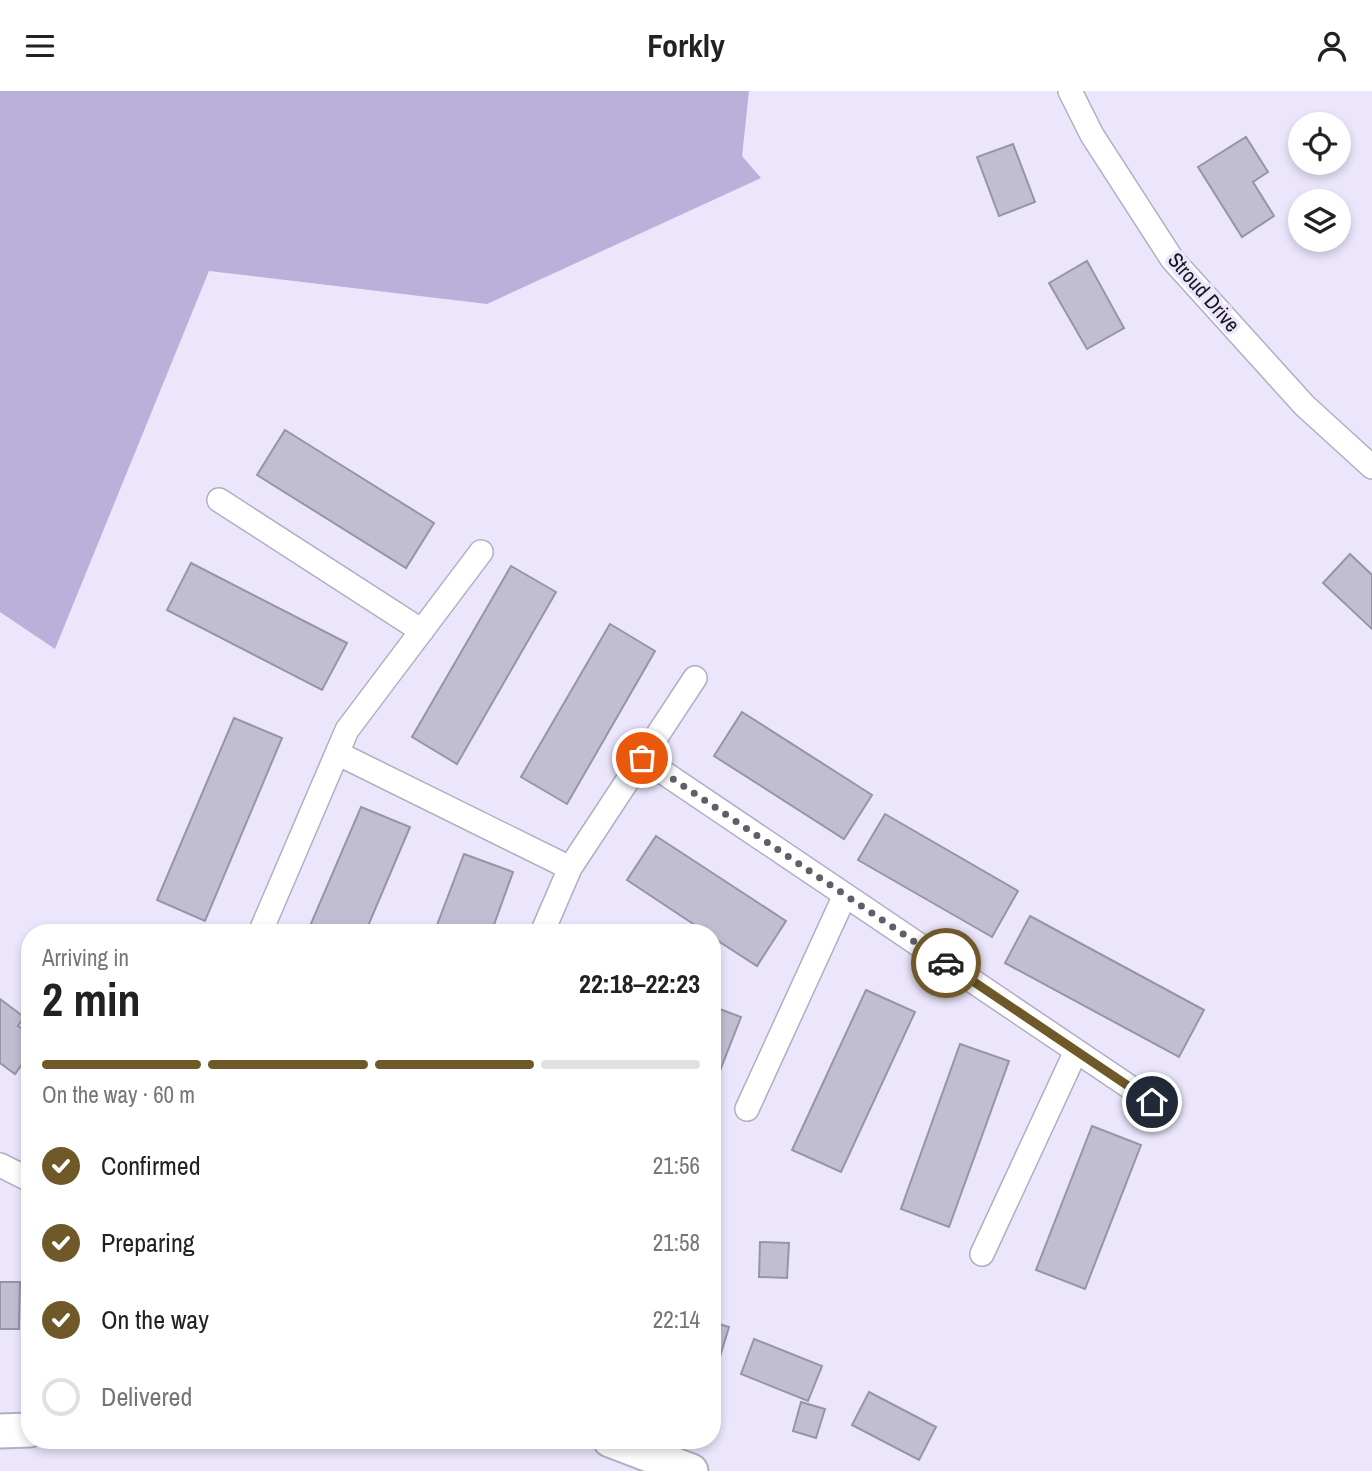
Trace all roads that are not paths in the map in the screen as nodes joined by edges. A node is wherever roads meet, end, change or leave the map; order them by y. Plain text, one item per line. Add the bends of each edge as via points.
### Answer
1 (1070, 91) edge
2 (1372, 467) edge
3 (219, 499) dead end
4 (481, 552) dead end
5 (422, 631) junction
6 (695, 678) dead end
7 (337, 753) junction
8 (642, 758) junction
9 (570, 868) junction
10 (845, 895) junction
11 (264, 924) edge
12 (545, 924) edge
13 (1076, 1051) junction
14 (1152, 1102) dead end
15 (747, 1109) dead end
16 (0, 1165) edge
17 (21, 1176) edge
18 (982, 1254) dead end
19 (21, 1430) edge
20 (0, 1431) edge
21 (636, 1449) edge
22 (691, 1471) edge

1 - 2 street, Stroud Drive via 1092,135 1172,259 1304,405
3 - 5 street
4 - 5 street
5 - 7 street via 347,730
6 - 8 street
7 - 9 street
7 - 11 street
8 - 9 street
8 - 10 street
9 - 12 street
10 - 13 street
10 - 15 street
13 - 14 street
13 - 18 street
16 - 17 street
19 - 20 street
21 - 22 street

